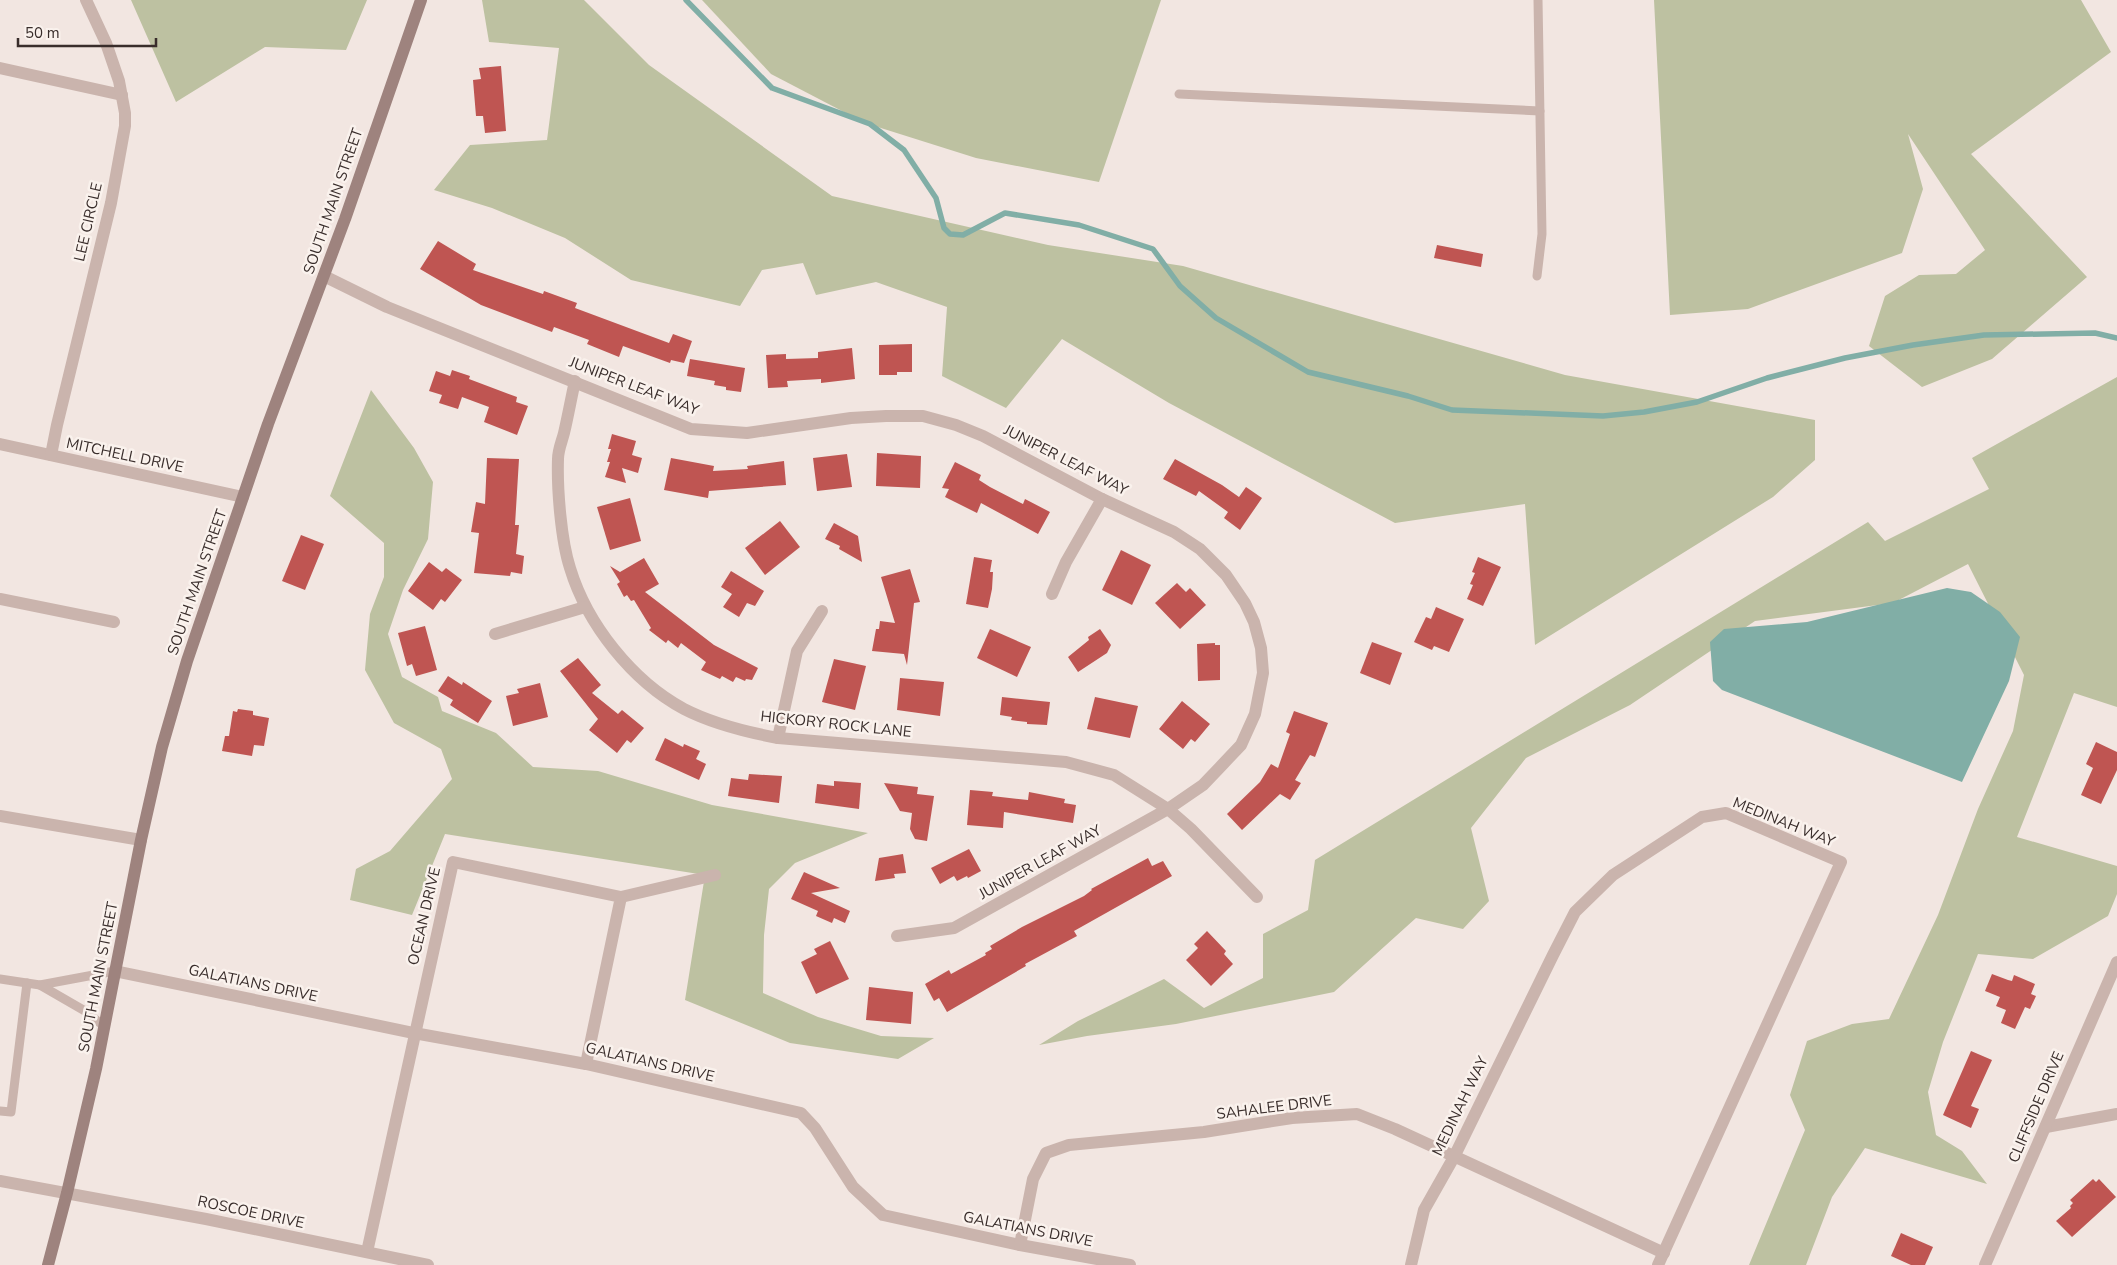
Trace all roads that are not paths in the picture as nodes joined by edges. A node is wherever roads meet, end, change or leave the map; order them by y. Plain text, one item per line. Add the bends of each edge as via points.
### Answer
1 (86, 0) edge
2 (421, 0) edge
3 (1538, 0) edge
4 (0, 68) edge
5 (1179, 94) dead end
6 (122, 95) junction
7 (1540, 111) junction
8 (324, 276) junction
9 (1537, 276) dead end
10 (575, 381) junction
11 (0, 444) edge
12 (51, 455) junction
13 (243, 497) junction
14 (1102, 498) junction
15 (1052, 594) dead end
16 (0, 599) edge
17 (585, 607) junction
18 (822, 611) dead end
19 (114, 622) dead end
20 (495, 634) dead end
21 (778, 738) junction
22 (1168, 809) junction
23 (0, 816) edge
24 (141, 840) junction
25 (716, 875) dead end
26 (621, 897) junction
27 (1257, 897) dead end
28 (897, 936) dead end
29 (2117, 962) edge
30 (115, 971) junction
31 (0, 979) edge
32 (27, 983) junction
33 (40, 985) junction
34 (104, 1027) junction
35 (414, 1033) junction
36 (586, 1064) junction
37 (0, 1111) edge
38 (2117, 1114) edge
39 (2046, 1127) junction
40 (1454, 1157) junction
41 (0, 1181) edge
42 (68, 1193) junction
43 (1020, 1244) junction
44 (367, 1252) junction
45 (1664, 1253) junction
46 (48, 1265) edge
47 (428, 1265) edge
48 (1130, 1265) edge
49 (1411, 1265) edge
50 (1658, 1265) edge
51 (1985, 1265) edge

1 - 6 street, LEE CIRCLE via 106,43
2 - 8 main road, SOUTH MAIN STREET
3 - 7 lane
4 - 6 street
5 - 7 lane
6 - 12 street, LEE CIRCLE via 125,126 111,203
7 - 9 lane via 1542,234
8 - 10 street, JUNIPER LEAF WAY via 387,307
8 - 13 main road, SOUTH MAIN STREET
10 - 14 street, JUNIPER LEAF WAY via 691,428 747,433 851,418 923,416 983,436
10 - 17 street, HICKORY ROCK LANE via 558,457 562,531 569,567
11 - 12 street, MITCHELL DRIVE
12 - 13 street, MITCHELL DRIVE
13 - 24 main road, SOUTH MAIN STREET via 181,680
14 - 15 street
14 - 22 street, JUNIPER LEAF WAY via 1174,532 1200,549 1226,575 1245,604 1261,648 1261,690 1255,714 1240,745 1203,785
16 - 19 street
17 - 20 street
17 - 21 street, HICKORY ROCK LANE via 614,648 645,682 683,708 710,720
18 - 21 street via 796,651
21 - 22 street, HICKORY ROCK LANE via 1066,762 1114,775
22 - 27 street, HICKORY ROCK LANE
22 - 28 street, JUNIPER LEAF WAY via 954,928
23 - 24 street
24 - 30 main road, SOUTH MAIN STREET
25 - 26 street
26 - 35 street, OCEAN DRIVE via 453,862
26 - 36 street
29 - 39 street, CLIFFSIDE DRIVE
30 - 33 lane
30 - 34 main road, SOUTH MAIN STREET
30 - 35 street, GALATIANS DRIVE
31 - 32 lane
32 - 33 lane
32 - 37 lane via 11,1112
33 - 34 lane via 85,1011
34 - 42 main road, SOUTH MAIN STREET
35 - 36 street, GALATIANS DRIVE
35 - 44 street, OCEAN DRIVE
36 - 43 street, GALATIANS DRIVE via 801,1113 815,1128 853,1187 883,1215
38 - 39 street
39 - 51 street, CLIFFSIDE DRIVE
40 - 43 street, SAHALEE DRIVE via 1357,1114 1292,1118 1204,1132 1069,1145 1046,1153 1033,1179
40 - 45 street, SAHALEE DRIVE
40 - 45 street, MEDINAH WAY via 1575,912 1613,875 1702,818 1726,813 1841,862
40 - 49 street, MEDINAH WAY via 1424,1210
41 - 42 street, ROSCOE DRIVE
42 - 44 street, ROSCOE DRIVE
42 - 46 main road, SOUTH MAIN STREET
43 - 48 street, GALATIANS DRIVE
44 - 47 street, ROSCOE DRIVE
45 - 50 street, MEDINAH WAY

